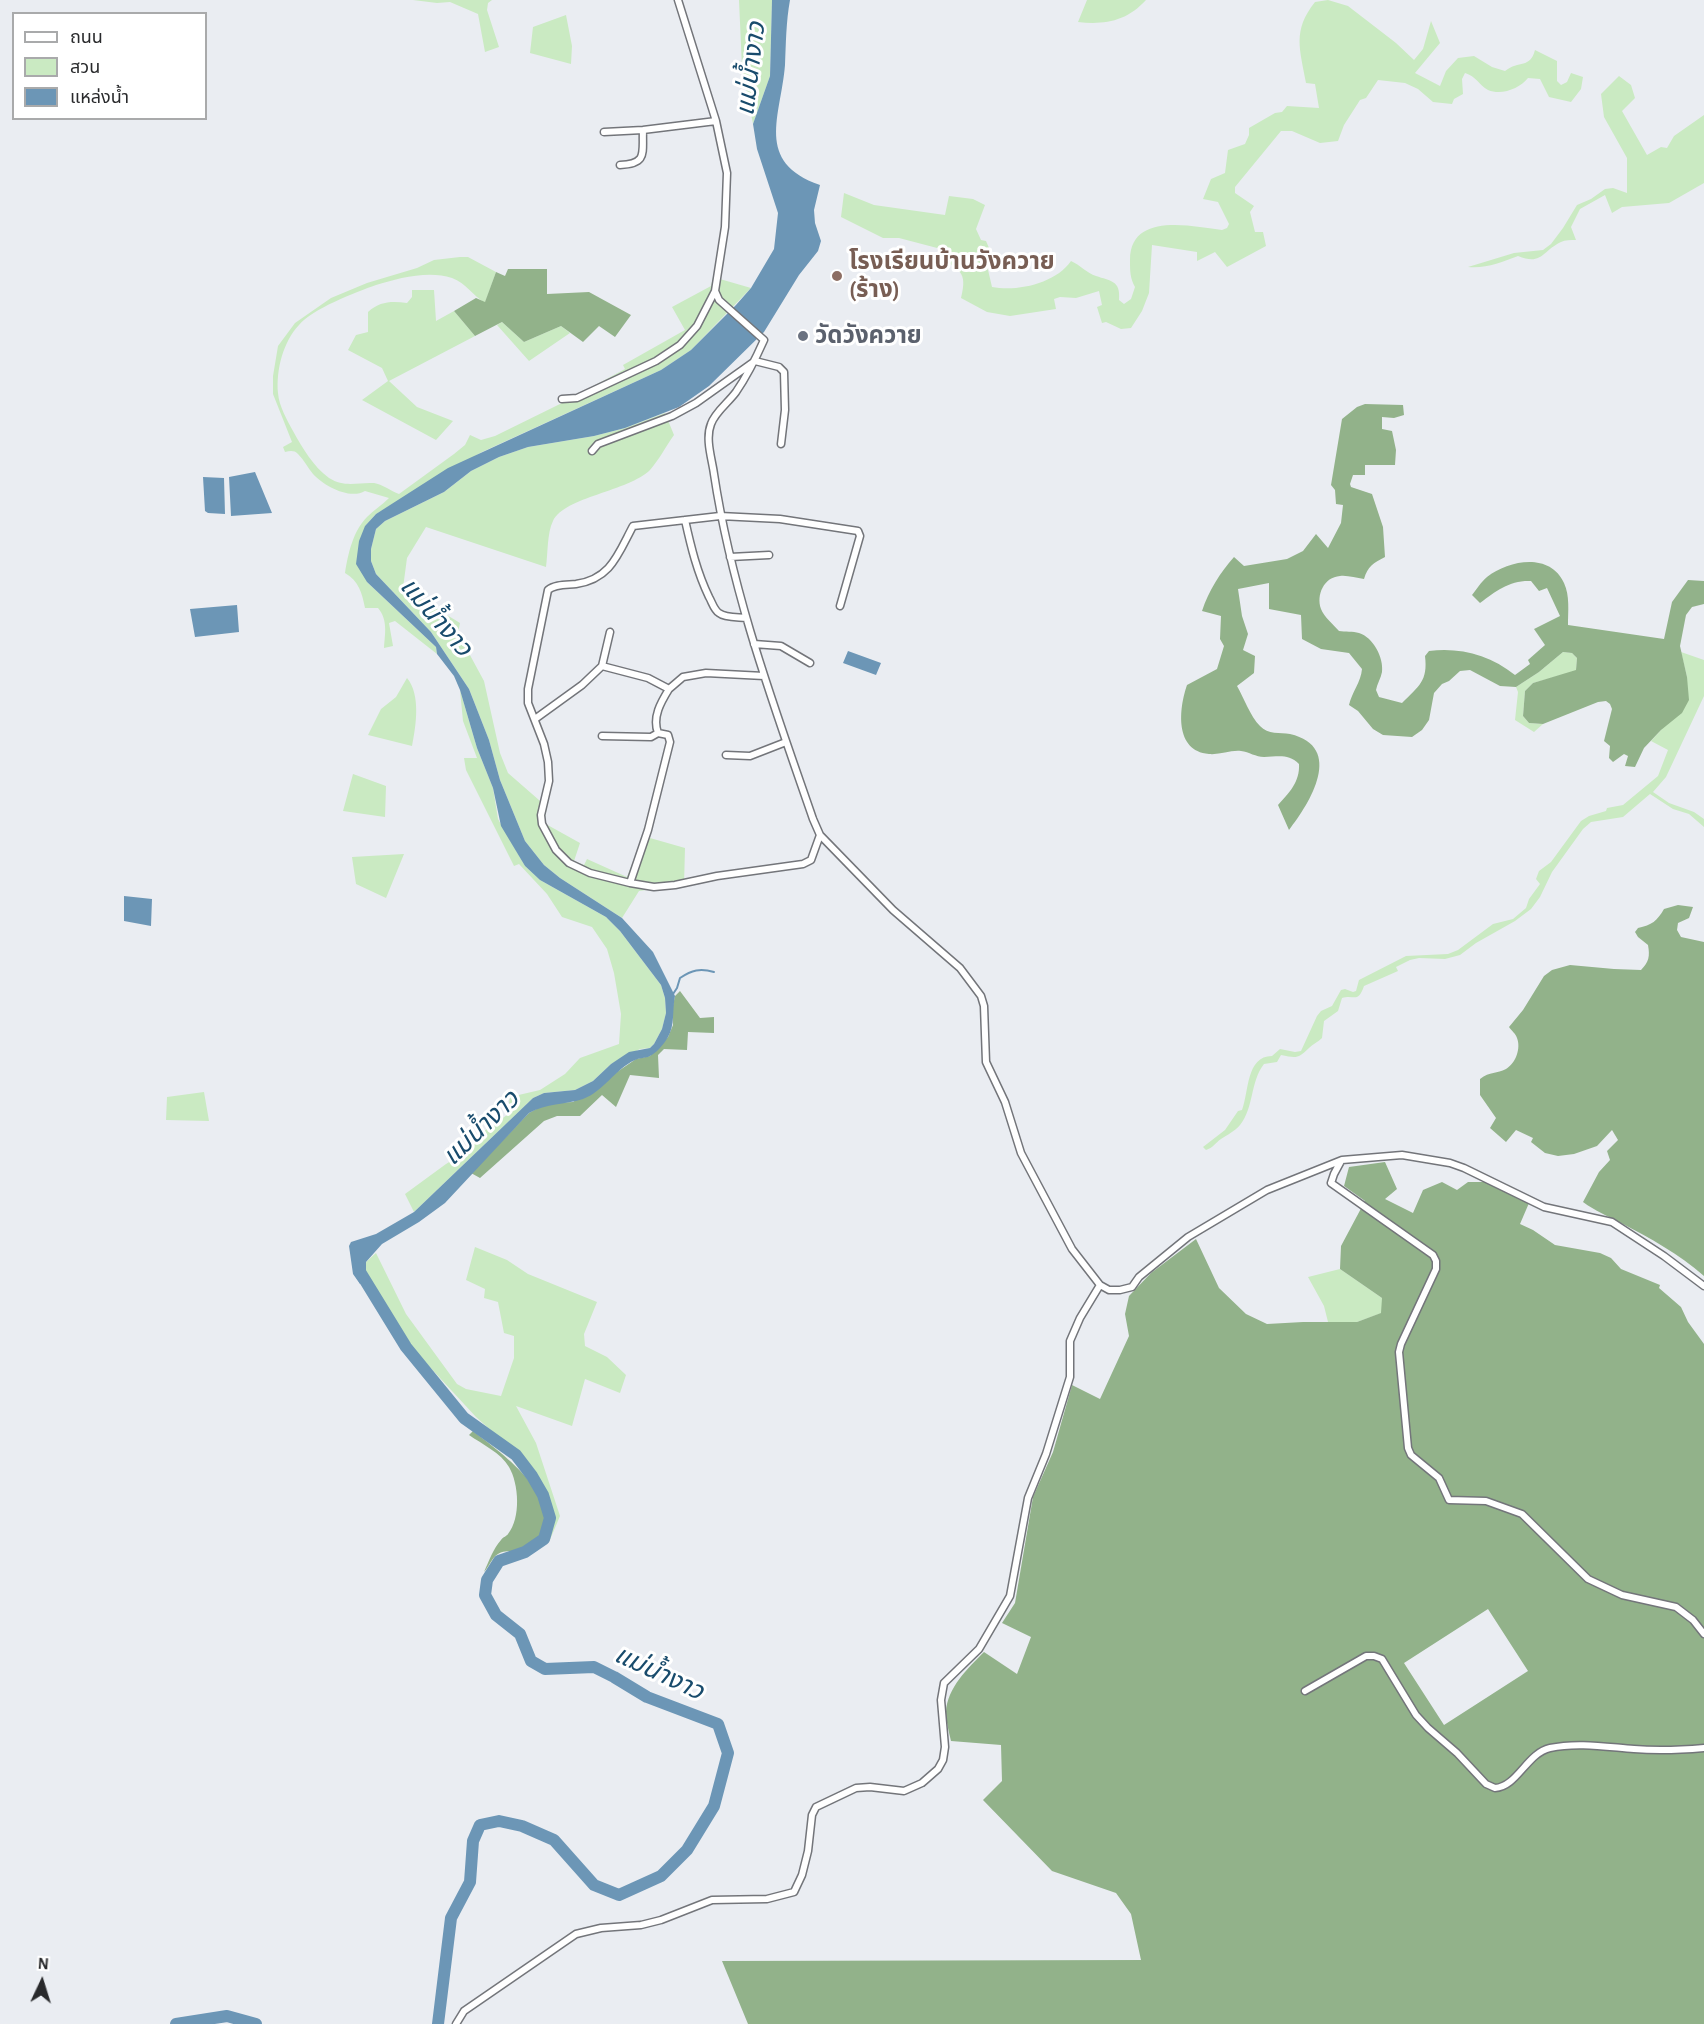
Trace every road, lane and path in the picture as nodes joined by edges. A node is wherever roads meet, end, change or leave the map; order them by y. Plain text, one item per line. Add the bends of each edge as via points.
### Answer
1 (678, 0) edge
2 (716, 121) junction
3 (643, 130) junction
4 (604, 132) dead end
5 (620, 165) dead end
6 (715, 291) junction
7 (755, 361) junction
8 (562, 399) dead end
9 (781, 444) dead end
10 (592, 451) dead end
11 (720, 516) junction
12 (686, 520) junction
13 (770, 555) dead end
14 (730, 557) junction
15 (840, 606) dead end
16 (746, 618) junction
17 (610, 633) dead end
18 (754, 644) junction
19 (810, 663) dead end
20 (602, 666) junction
21 (764, 676) junction
22 (669, 689) junction
23 (535, 719) junction
24 (658, 733) junction
25 (602, 736) dead end
26 (786, 742) junction
27 (726, 755) dead end
28 (820, 836) junction
29 (630, 883) junction
30 (1341, 1160) junction
31 (1100, 1285) junction
32 (1704, 1286) edge
33 (1704, 1634) edge
34 (1305, 1691) dead end
35 (1704, 1748) edge
36 (456, 2024) edge

1 - 2 street
2 - 3 street
2 - 6 street via 727,173 725,227
3 - 4 street
3 - 5 street via 640,161
6 - 7 street via 719,300 764,340
6 - 8 street via 692,333 666,355 585,395
7 - 9 street via 784,372
7 - 10 street via 696,403 598,444
7 - 11 street via 710,425
11 - 12 street
11 - 14 street
11 - 15 street via 780,519 858,531 860,536
12 - 16 street via 693,558 714,608 719,614
12 - 23 street via 633,526 611,567 582,583 548,590 528,688 528,703
13 - 14 street
14 - 16 street
16 - 18 street
17 - 20 street
18 - 19 street via 780,646
18 - 21 street
20 - 22 street via 648,678
20 - 23 street
21 - 22 street via 706,673 683,677
21 - 26 street
22 - 24 street via 659,705
23 - 29 street via 548,762 549,781 541,815 544,830 569,863
24 - 25 street via 651,737
24 - 29 street via 668,735 670,742
26 - 27 street via 750,756
26 - 28 street
28 - 29 street via 811,860 803,864 675,885
28 - 31 street via 893,910 960,968 981,996 986,1062 1005,1102 1021,1153 1072,1249
30 - 31 street via 1276,1186 1219,1218 1167,1252 1132,1287 1109,1290
30 - 32 street via 1402,1155 1450,1163 1544,1207 1612,1222
30 - 33 street via 1331,1183 1434,1255 1436,1262 1399,1352 1411,1455 1439,1478 1449,1500 1486,1501 1522,1514 1588,1579 1622,1594 1676,1607
31 - 36 street via 1070,1341 1070,1377 1028,1498 1010,1596 979,1648 944,1683 941,1701 945,1747 938,1769 922,1783 904,1791 856,1788 816,1808 802,1875 794,1892 768,1899 712,1900 642,1925 576,1934 464,2011
34 - 35 street via 1366,1656 1382,1659 1422,1722 1486,1784 1495,1788 1506,1785 1533,1757 1550,1748

